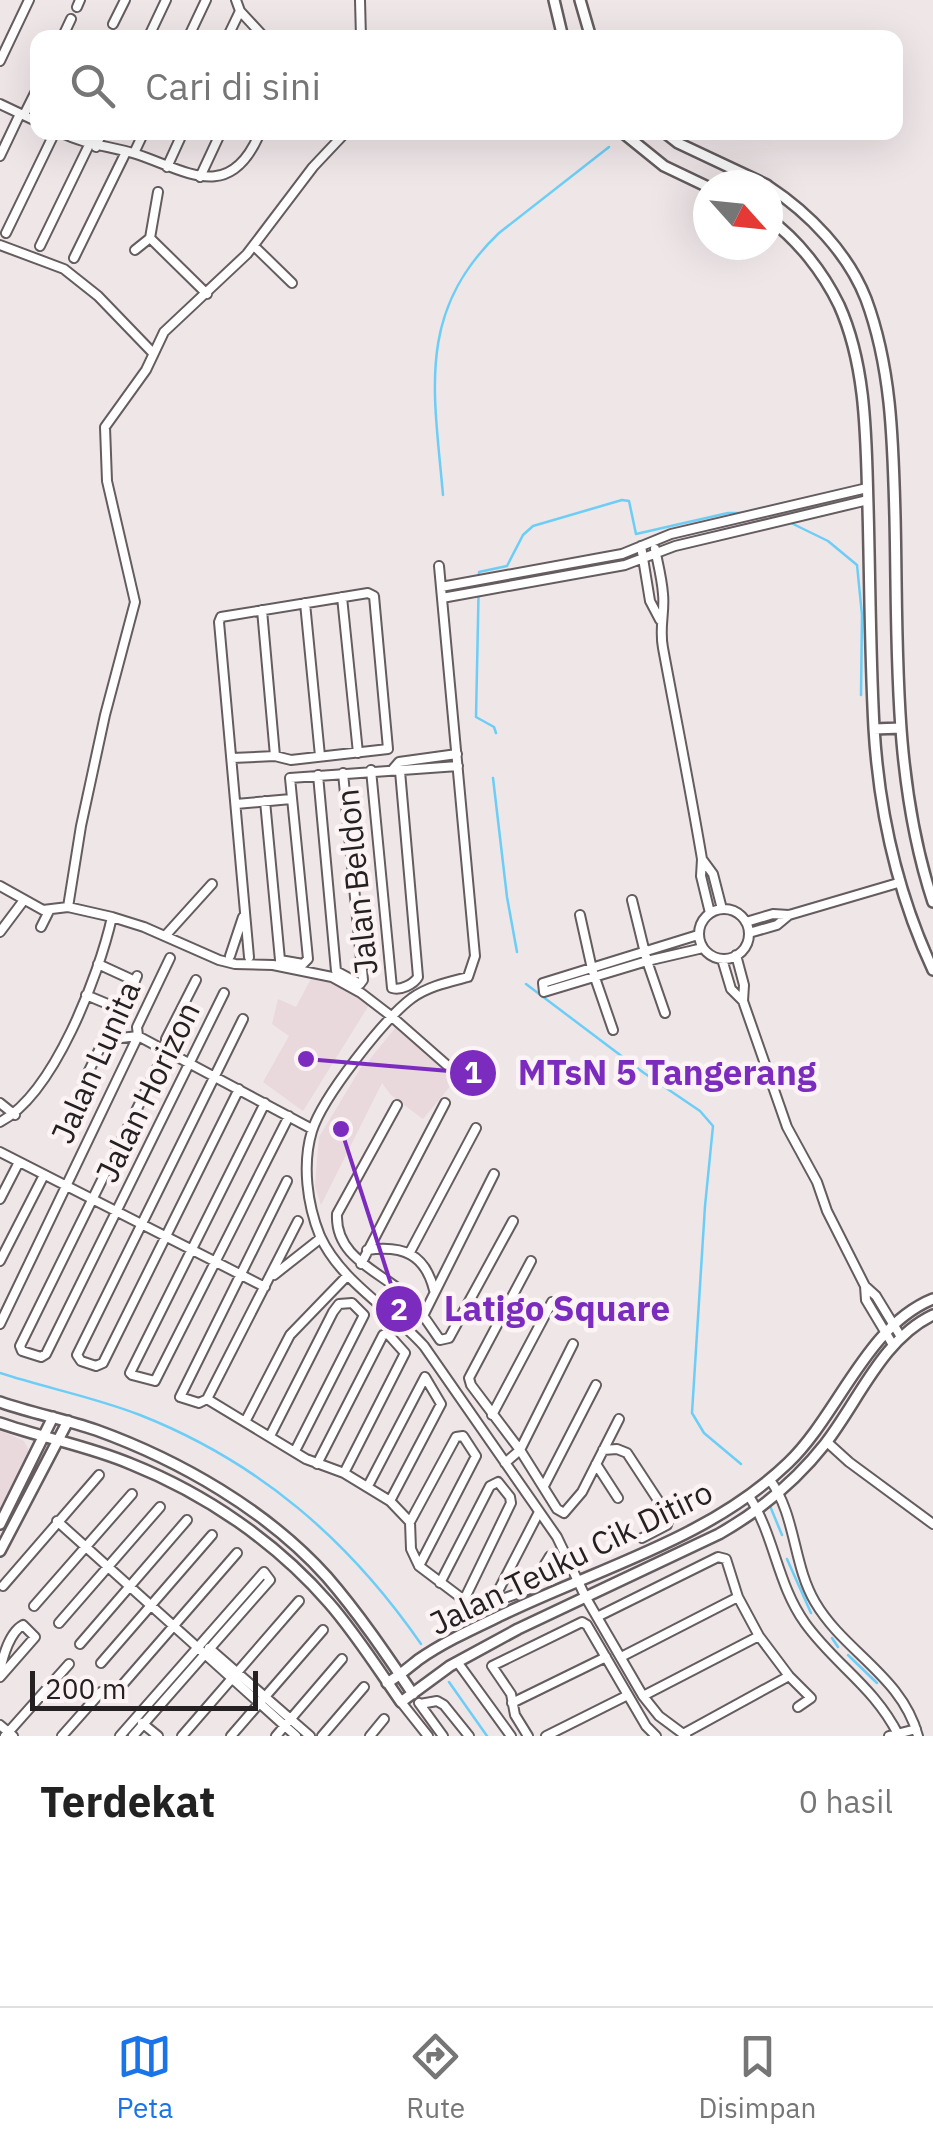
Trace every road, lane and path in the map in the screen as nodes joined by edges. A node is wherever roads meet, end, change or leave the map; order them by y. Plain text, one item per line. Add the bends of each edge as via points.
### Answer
1 (29, 0) edge
2 (125, 0) edge
3 (166, 0) edge
4 (206, 0) edge
5 (236, 0) edge
6 (360, 0) edge
7 (554, 0) edge
8 (580, 0) edge
9 (240, 11) junction
10 (71, 19) dead end
11 (113, 24) dead end
12 (66, 30) edge
13 (152, 30) edge
14 (192, 30) edge
15 (232, 30) edge
16 (258, 30) edge
17 (362, 30) edge
18 (561, 30) edge
19 (589, 30) edge
20 (0, 61) edge
21 (30, 100) edge
22 (0, 104) edge
23 (22, 114) junction
24 (30, 118) edge
25 (55, 140) edge
26 (77, 140) edge
27 (96, 140) edge
28 (139, 140) edge
29 (179, 140) edge
30 (218, 140) edge
31 (257, 140) edge
32 (338, 140) edge
33 (632, 140) edge
34 (674, 140) edge
35 (92, 146) junction
36 (130, 153) junction
37 (0, 156) edge
38 (166, 167) junction
39 (736, 170) edge
40 (200, 177) junction
41 (693, 180) edge
42 (158, 192) dead end
43 (783, 196) edge
44 (783, 232) edge
45 (6, 233) dead end
46 (150, 238) junction
47 (0, 245) edge
48 (40, 246) dead end
49 (254, 246) junction
50 (135, 250) dead end
51 (74, 258) dead end
52 (292, 283) dead end
53 (206, 294) junction
54 (153, 353) junction
55 (868, 488) junction
56 (868, 500) junction
57 (654, 542) junction
58 (641, 546) junction
59 (656, 553) junction
60 (643, 558) junction
61 (439, 566) dead end
62 (441, 587) junction
63 (342, 596) junction
64 (442, 598) junction
65 (305, 603) junction
66 (262, 610) junction
67 (660, 620) junction
68 (900, 728) junction
69 (874, 729) junction
70 (358, 753) junction
71 (456, 754) junction
72 (275, 756) junction
73 (320, 756) junction
74 (232, 758) junction
75 (458, 766) junction
76 (396, 770) junction
77 (368, 771) junction
78 (355, 772) junction
79 (343, 773) junction
80 (318, 775) junction
81 (291, 799) junction
82 (265, 801) junction
83 (236, 804) junction
84 (702, 859) junction
85 (898, 883) junction
86 (212, 884) dead end
87 (0, 886) edge
88 (24, 900) junction
89 (632, 900) dead end
90 (933, 902) edge
91 (68, 907) junction
92 (722, 909) junction
93 (49, 911) junction
94 (246, 912) junction
95 (710, 912) junction
96 (789, 915) junction
97 (580, 916) dead end
98 (112, 917) junction
99 (746, 922) junction
100 (41, 927) dead end
101 (0, 932) edge
102 (748, 933) junction
103 (698, 934) junction
104 (166, 936) junction
105 (703, 948) junction
106 (736, 955) junction
107 (230, 956) dead end
108 (249, 957) dead end
109 (646, 957) junction
110 (170, 958) dead end
111 (722, 959) junction
112 (98, 964) junction
113 (933, 970) edge
114 (593, 973) junction
115 (196, 980) dead end
116 (544, 987) dead end
117 (224, 994) dead end
118 (86, 995) junction
119 (744, 1001) junction
120 (665, 1013) dead end
121 (392, 1016) junction
122 (243, 1018) dead end
123 (613, 1030) dead end
124 (138, 1036) junction
125 (166, 1050) junction
126 (192, 1063) junction
127 (457, 1074) dead end
128 (216, 1077) junction
129 (83, 1083) dead end
130 (240, 1089) junction
131 (0, 1103) edge
132 (266, 1103) junction
133 (445, 1103) dead end
134 (397, 1105) dead end
135 (14, 1114) junction
136 (289, 1116) junction
137 (0, 1122) edge
138 (476, 1128) dead end
139 (312, 1129) junction
140 (0, 1152) edge
141 (18, 1162) junction
142 (494, 1174) dead end
143 (44, 1175) junction
144 (287, 1181) dead end
145 (68, 1186) junction
146 (0, 1199) edge
147 (94, 1200) junction
148 (118, 1212) junction
149 (513, 1220) dead end
150 (298, 1221) dead end
151 (142, 1225) junction
152 (166, 1237) junction
153 (321, 1238) junction
154 (192, 1250) junction
155 (368, 1250) junction
156 (410, 1252) junction
157 (0, 1260) edge
158 (531, 1261) dead end
159 (216, 1262) junction
160 (361, 1264) junction
161 (240, 1274) junction
162 (348, 1276) junction
163 (267, 1283) junction
164 (865, 1286) junction
165 (397, 1288) junction
166 (434, 1293) junction
167 (933, 1300) edge
168 (552, 1302) dead end
169 (382, 1306) junction
170 (423, 1316) junction
171 (933, 1316) edge
172 (0, 1324) edge
173 (892, 1325) junction
174 (884, 1334) junction
175 (897, 1341) junction
176 (573, 1344) dead end
177 (596, 1385) dead end
178 (207, 1399) junction
179 (0, 1402) edge
180 (492, 1415) junction
181 (54, 1417) junction
182 (619, 1419) dead end
183 (246, 1420) junction
184 (68, 1421) junction
185 (0, 1424) edge
186 (270, 1436) junction
187 (45, 1438) junction
188 (59, 1441) junction
189 (827, 1442) junction
190 (518, 1445) junction
191 (603, 1450) junction
192 (295, 1452) junction
193 (503, 1460) junction
194 (318, 1464) junction
195 (596, 1464) junction
196 (344, 1473) junction
197 (99, 1476) dead end
198 (770, 1480) junction
199 (368, 1486) junction
200 (544, 1486) junction
201 (132, 1494) dead end
202 (780, 1494) junction
203 (749, 1496) junction
204 (618, 1498) dead end
205 (390, 1501) junction
206 (160, 1506) dead end
207 (758, 1510) junction
208 (539, 1512) junction
209 (187, 1520) dead end
210 (57, 1521) junction
211 (410, 1522) junction
212 (0, 1524) edge
213 (933, 1524) edge
214 (212, 1535) dead end
215 (642, 1538) dead end
216 (85, 1547) junction
217 (784, 1548) junction
218 (0, 1551) edge
219 (236, 1553) dead end
220 (550, 1556) dead end
221 (419, 1566) junction
222 (107, 1567) junction
223 (440, 1583) junction
224 (579, 1583) junction
225 (3, 1586) dead end
226 (129, 1586) junction
227 (738, 1597) junction
228 (586, 1598) junction
229 (464, 1600) junction
230 (299, 1601) dead end
231 (493, 1602) junction
232 (34, 1606) dead end
233 (151, 1606) junction
234 (597, 1617) junction
235 (59, 1624) dead end
236 (173, 1625) junction
237 (322, 1630) dead end
238 (759, 1636) junction
239 (457, 1638) junction
240 (80, 1644) dead end
241 (198, 1645) junction
242 (206, 1652) junction
243 (468, 1656) junction
244 (606, 1657) junction
245 (621, 1657) junction
246 (342, 1660) dead end
247 (458, 1662) junction
248 (101, 1663) dead end
249 (69, 1664) dead end
250 (0, 1674) edge
251 (400, 1675) junction
252 (234, 1676) junction
253 (789, 1676) junction
254 (884, 1676) junction
255 (124, 1683) dead end
256 (388, 1683) junction
257 (364, 1687) dead end
258 (867, 1690) junction
259 (101, 1692) dead end
260 (628, 1696) junction
261 (643, 1696) junction
262 (416, 1699) junction
263 (262, 1700) junction
264 (401, 1702) junction
265 (512, 1703) junction
266 (798, 1707) dead end
267 (426, 1715) junction
268 (659, 1716) junction
269 (384, 1719) dead end
270 (140, 1721) junction
271 (417, 1722) junction
272 (287, 1723) junction
273 (667, 1723) junction
274 (0, 1725) edge
275 (917, 1732) edge
276 (9, 1735) edge
277 (653, 1735) edge
278 (684, 1735) edge
279 (899, 1735) edge
280 (62, 1736) edge
281 (120, 1736) edge
282 (133, 1736) edge
283 (158, 1736) edge
284 (182, 1736) edge
285 (230, 1736) edge
286 (276, 1736) edge
287 (296, 1736) edge
288 (310, 1736) edge
289 (322, 1736) edge
290 (370, 1736) edge
291 (428, 1736) edge
292 (443, 1736) edge
293 (469, 1736) edge
294 (511, 1736) edge
295 (528, 1736) edge
296 (546, 1736) edge
297 (890, 1736) edge

1 - 20 street
2 - 11 street
3 - 13 street
4 - 14 street
5 - 9 street
6 - 17 street
7 - 18 main road
8 - 19 main road
9 - 15 street
9 - 16 street
10 - 12 street
21 - 23 street
22 - 23 street
23 - 24 street
23 - 37 street
25 - 45 street
26 - 35 street
27 - 35 street
28 - 36 street
29 - 38 street
30 - 40 street
31 - 40 street via 250,155 224,175
32 - 49 street
33 - 41 main road
34 - 39 main road
35 - 36 street
35 - 48 street
36 - 38 street
36 - 51 street
38 - 40 street
42 - 46 street
43 - 68 main road via 847,264 876,335 892,434
44 - 55 main road via 824,278 840,308 860,387
46 - 50 street
46 - 53 street
47 - 54 street via 64,269
49 - 52 street
49 - 53 street
53 - 54 street via 164,332
54 - 91 street via 105,427 107,482 134,609 105,715
55 - 56 main road
55 - 57 street
56 - 59 street
56 - 69 main road
57 - 58 street
57 - 59 street
58 - 60 street
58 - 62 street
59 - 60 street
59 - 67 street via 664,599
60 - 64 street
60 - 67 street
61 - 62 street
62 - 64 street
63 - 65 street
63 - 70 street
63 - 70 street via 372,594 389,743 386,750
64 - 71 street
65 - 66 street
65 - 73 street
66 - 72 street
66 - 74 street via 220,616
67 - 84 street
68 - 69 main road
68 - 90 main road via 911,820
69 - 85 main road
70 - 73 street
70 - 77 street, Jalan Beldon
70 - 78 street
71 - 75 street
71 - 76 street via 399,762
72 - 73 street
72 - 74 street
74 - 83 street
75 - 76 street
75 - 121 street via 473,970 414,996
76 - 77 street
76 - 77 street, Jalan Beldon via 418,977 392,988
77 - 78 street
78 - 79 street
79 - 80 street
79 - 80 street via 363,980 358,983 336,971
80 - 81 street via 290,778
81 - 82 street
81 - 82 street via 308,959 303,964 280,960
82 - 83 street
83 - 94 street
84 - 92 street
84 - 95 street
85 - 96 street
85 - 113 main road
86 - 104 street
87 - 88 street
88 - 93 street
88 - 101 street
89 - 109 street
91 - 93 street
91 - 98 street
92 - 95 street
92 - 99 street
93 - 100 street
94 - 107 street
94 - 108 street
95 - 103 street
96 - 99 street
96 - 102 street
97 - 114 street
98 - 104 street
98 - 112 street
99 - 102 street
102 - 106 street
103 - 105 street
103 - 109 street
104 - 121 street via 235,964 332,977
105 - 109 street
105 - 111 street
106 - 111 street
106 - 119 street
109 - 114 street
109 - 120 street
110 - 124 street, Jalan Lunita
111 - 119 street via 731,989
112 - 118 street
112 - 118 street via 136,978 122,1010
114 - 116 street
114 - 123 street
115 - 125 street
117 - 126 street, Jalan Horizon
118 - 135 street via 57,1058
119 - 164 street via 788,1127
121 - 127 street
121 - 139 street
122 - 128 street
124 - 125 street
124 - 129 street via 104,1040
124 - 145 street, Jalan Lunita
125 - 126 street
125 - 147 street
126 - 128 street
126 - 148 street, Jalan Horizon
128 - 130 street
128 - 151 street
130 - 132 street
130 - 152 street
131 - 135 street
132 - 136 street
132 - 154 street
133 - 155 street
134 - 160 street via 337,1214 338,1232
135 - 137 street
136 - 139 street
136 - 159 street
138 - 156 street
139 - 153 street via 309,1200
140 - 141 street
141 - 143 street
141 - 146 street
142 - 166 street
143 - 145 street
143 - 157 street
144 - 161 street
145 - 147 street
145 - 172 street, Jalan Lunita
147 - 148 street
147 - 148 street, Jalan Horizon via 22,1351 46,1354
148 - 151 street
149 - 170 street via 449,1338 440,1340
150 - 163 street
151 - 152 street
151 - 152 street via 77,1356 81,1361 103,1363
152 - 154 street
153 - 162 street
153 - 163 street
154 - 159 street
154 - 159 street via 130,1372 156,1381
155 - 156 street
155 - 160 street
156 - 166 street via 422,1261
158 - 180 street via 469,1378
159 - 161 street
160 - 165 street
161 - 163 street
161 - 178 street via 180,1394 192,1402
162 - 169 street
162 - 183 street via 290,1335
163 - 178 street
164 - 173 street
164 - 174 street
165 - 169 street
165 - 170 street
166 - 170 street
167 - 173 main road, Jalan Teuku Cik Ditiro
168 - 180 street
169 - 193 street via 424,1346
171 - 175 main road, Jalan Teuku Cik Ditiro
173 - 174 main road, Jalan Teuku Cik Ditiro
173 - 175 street
174 - 175 street
174 - 198 main road, Jalan Teuku Cik Ditiro via 808,1443
175 - 189 main road, Jalan Teuku Cik Ditiro
176 - 190 street
177 - 200 street
178 - 183 street
179 - 181 main road
180 - 190 street
181 - 184 main road
181 - 187 main road
182 - 191 street
183 - 186 street
184 - 188 main road
184 - 251 main road via 167,1460 276,1531 324,1574
185 - 187 main road
186 - 192 street
186 - 192 street via 333,1312 344,1301 363,1312
187 - 188 main road
187 - 212 main road
188 - 218 main road
188 - 256 main road via 146,1470 238,1522 310,1583
189 - 202 main road, Jalan Teuku Cik Ditiro
189 - 213 street
190 - 193 street
190 - 200 street
191 - 195 street
191 - 215 street via 630,1456 669,1522
192 - 194 street
193 - 208 street
194 - 196 street
194 - 196 street via 388,1334 404,1355
195 - 200 street via 564,1513
195 - 204 street
196 - 199 street
197 - 210 street
198 - 202 street
198 - 203 main road, Jalan Teuku Cik Ditiro
199 - 205 street
199 - 205 street via 427,1378 441,1404
201 - 216 street
202 - 207 main road, Jalan Teuku Cik Ditiro
202 - 217 street
203 - 207 street
203 - 224 main road, Jalan Teuku Cik Ditiro via 710,1522
205 - 211 street
206 - 222 street
207 - 217 street
207 - 228 main road, Jalan Teuku Cik Ditiro
208 - 224 street
208 - 231 street
209 - 226 street
210 - 216 street
210 - 225 street
211 - 221 street
211 - 221 street via 456,1437 463,1436 475,1450 474,1460
214 - 233 street
216 - 222 street
216 - 232 street
217 - 254 street via 824,1616
217 - 258 street via 785,1590 806,1624
219 - 236 street
220 - 231 street via 530,1588
221 - 223 street
222 - 226 street
222 - 235 street
223 - 229 street
223 - 229 street via 490,1486 501,1484 512,1500
224 - 228 street
224 - 239 main road, Jalan Teuku Cik Ditiro
226 - 233 street
226 - 240 street
227 - 234 street via 726,1559 718,1557
227 - 238 street
227 - 245 street
228 - 234 street
228 - 243 main road, Jalan Teuku Cik Ditiro
229 - 231 street via 478,1607
230 - 252 street
233 - 236 street
233 - 248 street
234 - 245 street
236 - 241 street
236 - 255 street
237 - 263 street
238 - 253 street
238 - 261 street
239 - 243 main road
239 - 251 main road, Jalan Teuku Cik Ditiro
241 - 242 street
241 - 242 street via 264,1572 269,1582
241 - 270 street
242 - 252 street
242 - 270 street
243 - 247 main road, Jalan Teuku Cik Ditiro
244 - 260 street
244 - 265 street
244 - 265 street via 582,1622 494,1662
245 - 261 street
246 - 272 street
247 - 262 main road, Jalan Teuku Cik Ditiro
247 - 294 street
249 - 276 street
250 - 250 street via 35,1637 23,1625 6,1650
251 - 256 main road, Jalan Teuku Cik Ditiro
251 - 262 main road
252 - 263 street
252 - 284 street
253 - 266 street via 811,1698
253 - 278 street
254 - 258 street
254 - 275 street
256 - 264 main road
257 - 289 street
258 - 279 street
259 - 280 street
260 - 277 street
260 - 296 street
261 - 268 street
262 - 264 main road, Jalan Teuku Cik Ditiro
262 - 267 street
262 - 293 street via 444,1705
263 - 272 street
263 - 285 street
264 - 271 street
265 - 295 street
267 - 271 street
267 - 292 street
268 - 273 street
268 - 277 street
269 - 290 street
270 - 281 street
270 - 282 street
270 - 283 street
271 - 291 street
272 - 286 street
272 - 287 street
272 - 288 street
273 - 277 street
273 - 278 street
274 - 276 street
275 - 279 street
279 - 297 street

